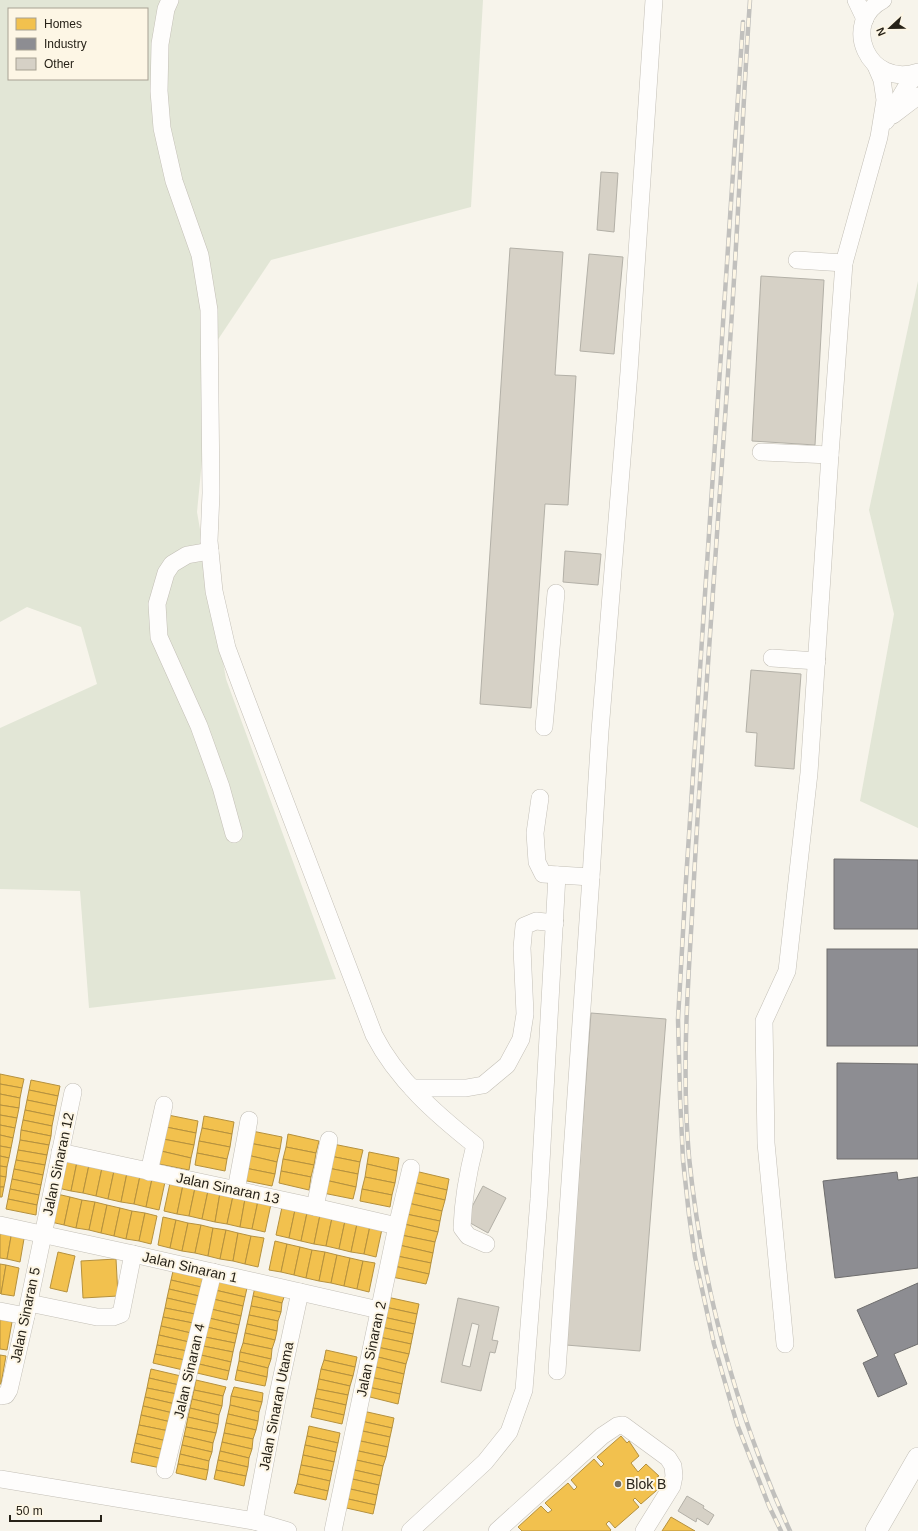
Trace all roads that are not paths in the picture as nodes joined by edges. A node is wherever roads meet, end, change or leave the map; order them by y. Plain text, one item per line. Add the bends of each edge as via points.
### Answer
1 (170, 0) edge
2 (654, 0) edge
3 (856, 0) edge
4 (882, 0) edge
5 (865, 19) junction
6 (876, 66) junction
7 (918, 73) edge
8 (918, 96) edge
9 (888, 118) junction
10 (879, 137) junction
11 (797, 260) dead end
12 (844, 263) junction
13 (761, 452) dead end
14 (830, 455) junction
15 (210, 551) junction
16 (556, 593) dead end
17 (772, 658) dead end
18 (817, 661) junction
19 (544, 727) dead end
20 (540, 798) dead end
21 (234, 834) dead end
22 (557, 875) junction
23 (591, 878) junction
24 (555, 923) junction
25 (412, 1088) junction
26 (73, 1092) dead end
27 (164, 1106) dead end
28 (249, 1120) dead end
29 (329, 1140) dead end
30 (60, 1152) junction
31 (411, 1168) dead end
32 (149, 1172) junction
33 (236, 1190) junction
34 (315, 1207) junction
35 (0, 1225) edge
36 (397, 1226) junction
37 (42, 1235) junction
38 (486, 1244) dead end
39 (133, 1254) junction
40 (213, 1272) junction
41 (300, 1292) junction
42 (27, 1310) junction
43 (379, 1310) junction
44 (0, 1311) edge
45 (784, 1344) dead end
46 (557, 1371) dead end
47 (3, 1396) edge
48 (918, 1458) edge
49 (166, 1470) dead end
50 (0, 1479) edge
51 (254, 1521) junction
52 (288, 1531) edge
53 (333, 1531) edge
54 (410, 1531) edge
55 (497, 1531) edge
56 (644, 1531) edge
57 (876, 1531) edge

1 - 15 street via 160,44 159,91 162,128 174,181 200,255 209,310
2 - 23 street via 630,364 600,731
3 - 5 street
4 - 5 street
5 - 6 street via 863,44
6 - 7 street via 897,75
6 - 10 street via 882,80 885,100
7 - 9 street via 908,84
8 - 9 street
9 - 10 street
10 - 12 street
11 - 12 street
12 - 14 street
13 - 14 street
14 - 18 street
15 - 21 street via 187,555 169,568 157,604 159,637 199,726
15 - 25 street via 214,591 227,648 285,803 374,1035 388,1059
16 - 19 street
17 - 18 street
18 - 45 street via 809,773 787,972 764,1021 766,1143
20 - 22 street via 535,833 537,862 543,874
22 - 23 street
22 - 24 street
23 - 46 street
24 - 25 street via 536,921 524,926 522,948 525,1014 521,1039 507,1065 483,1085 466,1088
24 - 54 street via 539,1199 524,1390 509,1432 485,1462
25 - 38 street via 445,1121 475,1145 466,1187 462,1228 468,1236
26 - 30 street, Jalan Sinaran 12
27 - 32 street
28 - 33 street
29 - 34 street
30 - 32 street, Jalan Sinaran 13
30 - 37 street, Jalan Sinaran 12
31 - 36 street, Jalan Sinaran 2
32 - 33 street, Jalan Sinaran 13
33 - 34 street, Jalan Sinaran 13
34 - 36 street, Jalan Sinaran 13
35 - 37 street, Jalan Sinaran 1
36 - 43 street, Jalan Sinaran 2
37 - 39 street, Jalan Sinaran 1
37 - 42 street, Jalan Sinaran 5
39 - 40 street, Jalan Sinaran 1
39 - 42 street via 121,1314 114,1317 97,1317
40 - 41 street, Jalan Sinaran 1
40 - 49 street, Jalan Sinaran 4
41 - 43 street, Jalan Sinaran 1
41 - 51 street, Jalan Sinaran Utama
42 - 44 street
42 - 47 street, Jalan Sinaran 5 via 9,1390
43 - 53 street, Jalan Sinaran 2
48 - 57 main road
50 - 51 street
51 - 52 street
55 - 56 street via 602,1436 623,1425 668,1458 673,1466 672,1486

